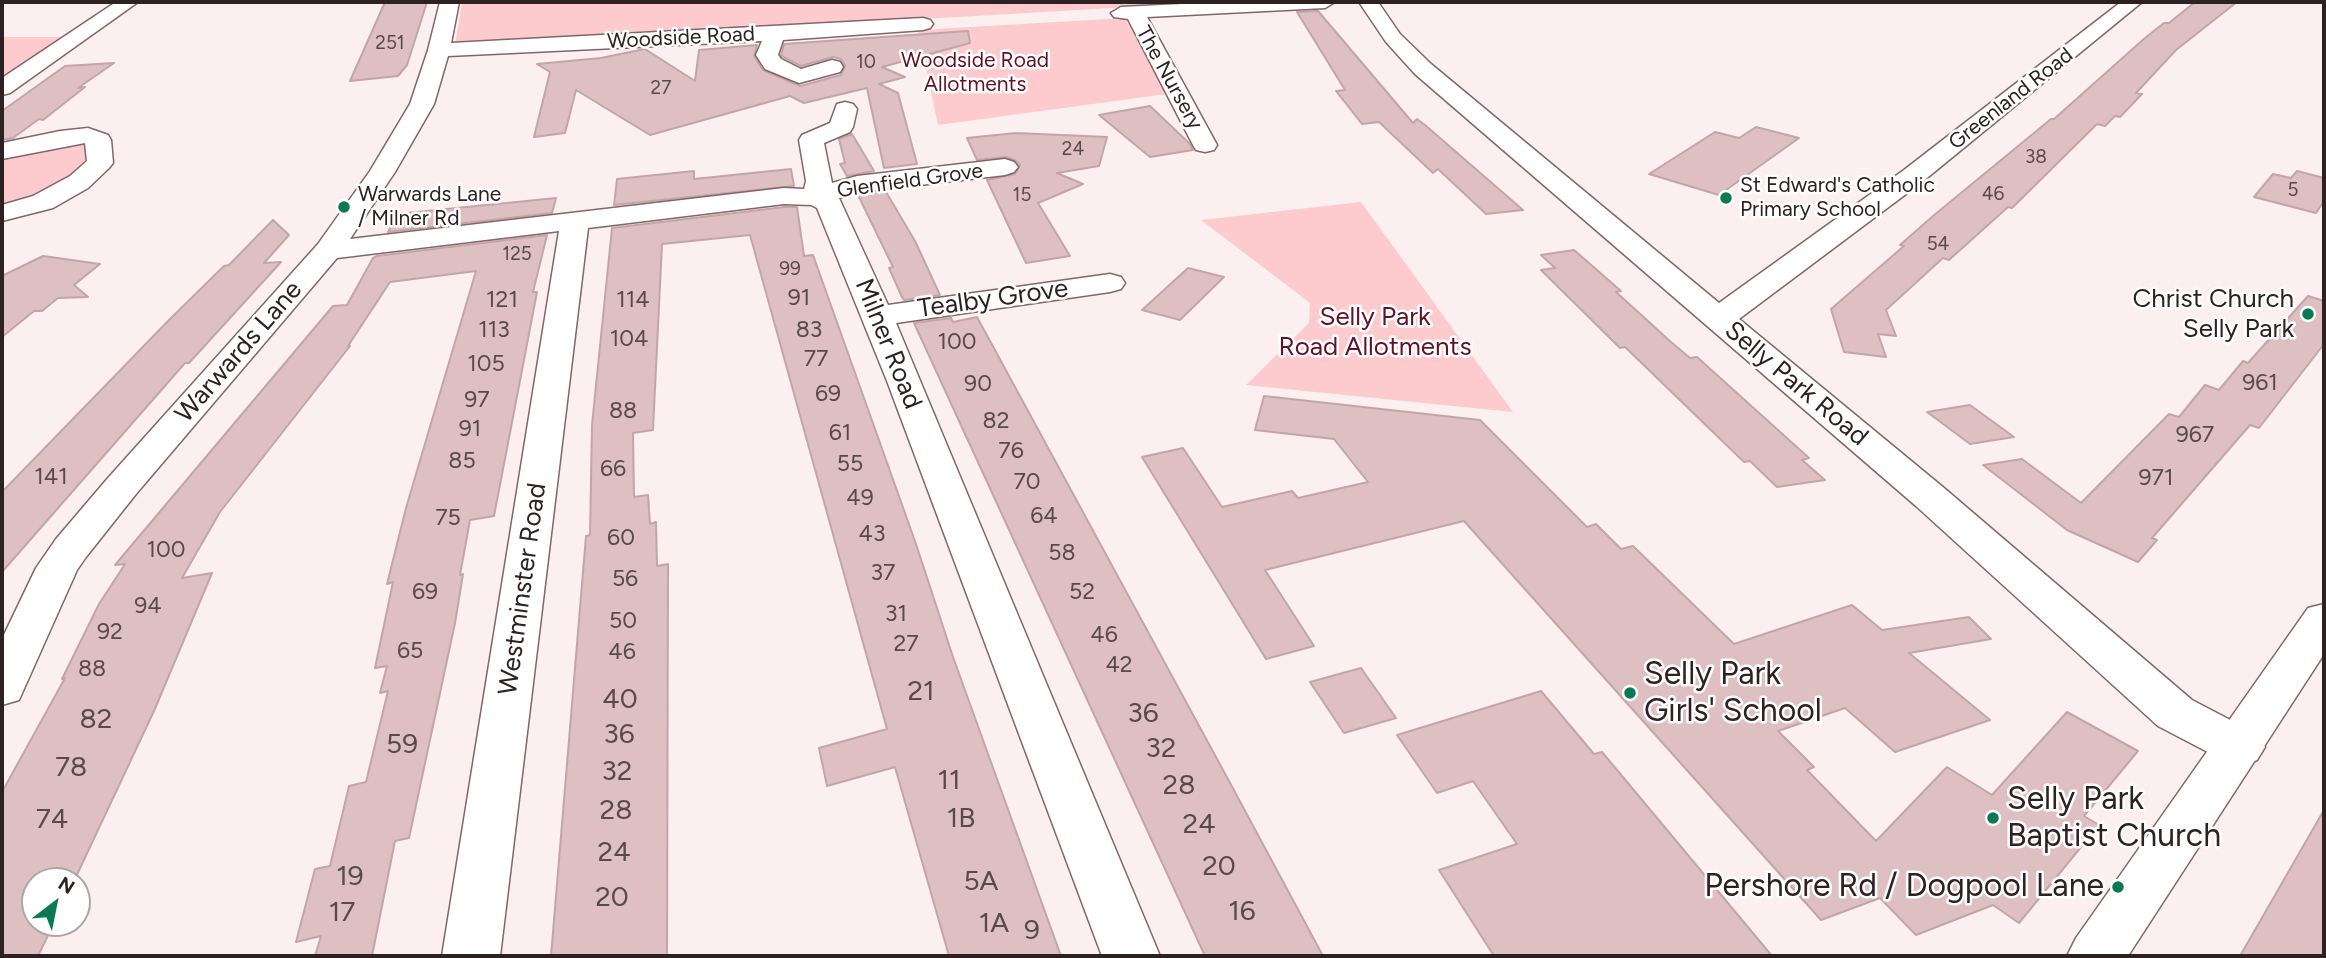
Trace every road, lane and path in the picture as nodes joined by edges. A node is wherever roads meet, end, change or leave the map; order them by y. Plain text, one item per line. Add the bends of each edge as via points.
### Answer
1 (128, 2) edge
2 (449, 2) edge
3 (1325, 2) edge
4 (1368, 2) edge
5 (2133, 2) edge
6 (923, 24) dead end
7 (775, 34) junction
8 (439, 50) junction
9 (832, 67) dead end
10 (799, 76) junction
11 (764, 85) dead end
12 (2, 88) edge
13 (845, 109) dead end
14 (1205, 145) dead end
15 (2, 151) edge
16 (1005, 167) dead end
17 (816, 197) junction
18 (2, 213) edge
19 (575, 221) junction
20 (328, 250) junction
21 (1110, 283) dead end
22 (876, 316) junction
23 (1718, 319) junction
24 (2324, 620) edge
25 (2, 688) edge
26 (2240, 747) junction
27 (471, 956) edge
28 (1131, 956) edge
29 (2096, 956) edge

1 - 12 street
2 - 8 street, Warwards Lane
3 - 14 street, The Nursery via 1127,12
4 - 23 street, Selly Park Road via 1393,38 1423,69
5 - 23 street, Greenland Road via 1913,176
6 - 7 street, Woodside Road
7 - 8 street, Woodside Road
7 - 10 street via 767,55 773,64
8 - 20 street, Warwards Lane via 422,104
9 - 10 street
10 - 11 street
13 - 17 street via 841,127 811,140 819,181
15 - 18 street via 88,135 99,140 100,163 79,182 43,202
16 - 17 street, Glenfield Grove via 857,184
17 - 19 street via 784,196
17 - 22 street, Milner Road via 829,203
19 - 20 street
19 - 27 street, Westminster Road
20 - 25 street, Warwards Lane via 71,548 57,568
21 - 22 street, Tealby Grove
22 - 28 street, Milner Road
23 - 26 street, Selly Park Road via 1930,497 2175,713
24 - 26 street
26 - 29 street

